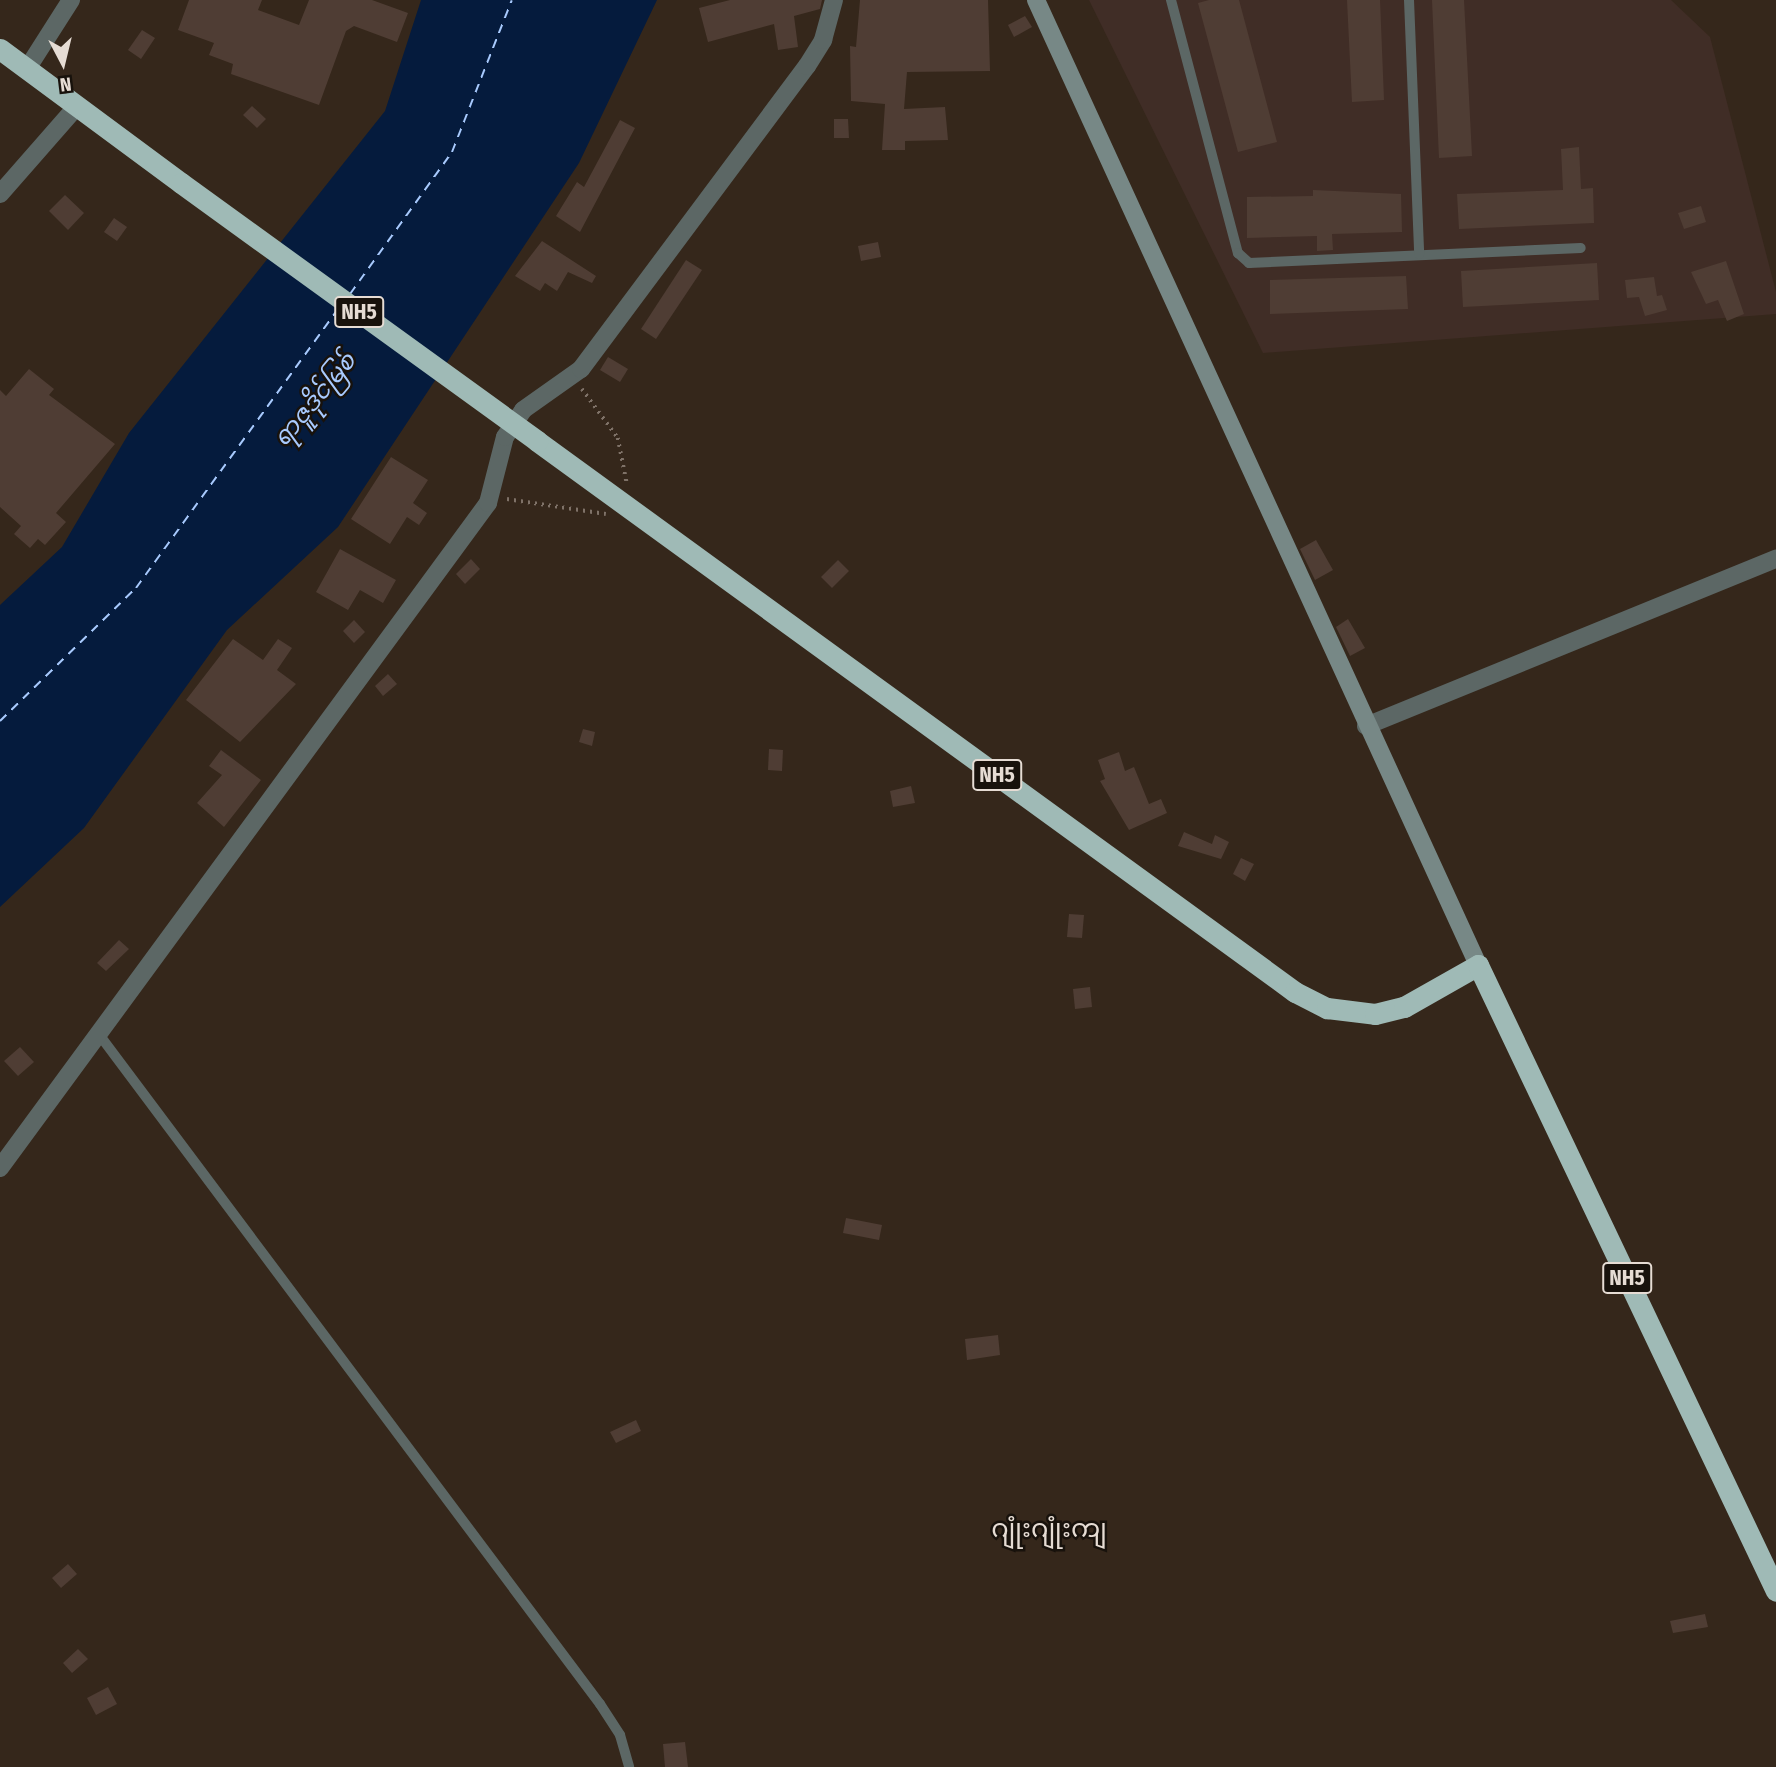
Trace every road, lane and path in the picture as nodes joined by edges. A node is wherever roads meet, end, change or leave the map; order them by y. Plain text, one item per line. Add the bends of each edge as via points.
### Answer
1 (71, 0) edge
2 (834, 0) edge
3 (1036, 0) edge
4 (1171, 0) edge
5 (1409, 0) edge
6 (0, 49) edge
7 (27, 69) junction
8 (77, 106) junction
9 (0, 194) edge
10 (1581, 248) dead end
11 (1419, 254) junction
12 (573, 377) junction
13 (492, 494) junction
14 (628, 507) junction
15 (1776, 559) edge
16 (1366, 726) junction
17 (1478, 965) junction
18 (101, 1037) junction
19 (0, 1168) edge
20 (1776, 1591) edge
21 (629, 1767) edge

1 - 7 street
2 - 12 street via 823,40 807,66
3 - 16 main road
4 - 11 lane via 1244,260
5 - 11 lane
6 - 7 highway, NH5
7 - 8 highway, NH5
8 - 9 street
8 - 14 highway, NH5, bridge
10 - 11 lane
12 - 13 street via 517,419 505,437
12 - 14 path via 618,438
13 - 14 path via 591,514
13 - 18 street
14 - 17 highway, NH5 via 1295,992 1327,1008 1375,1014 1404,1007
15 - 16 street
16 - 17 main road
17 - 20 highway, NH5
18 - 19 street
18 - 21 lane via 600,1704 620,1735

